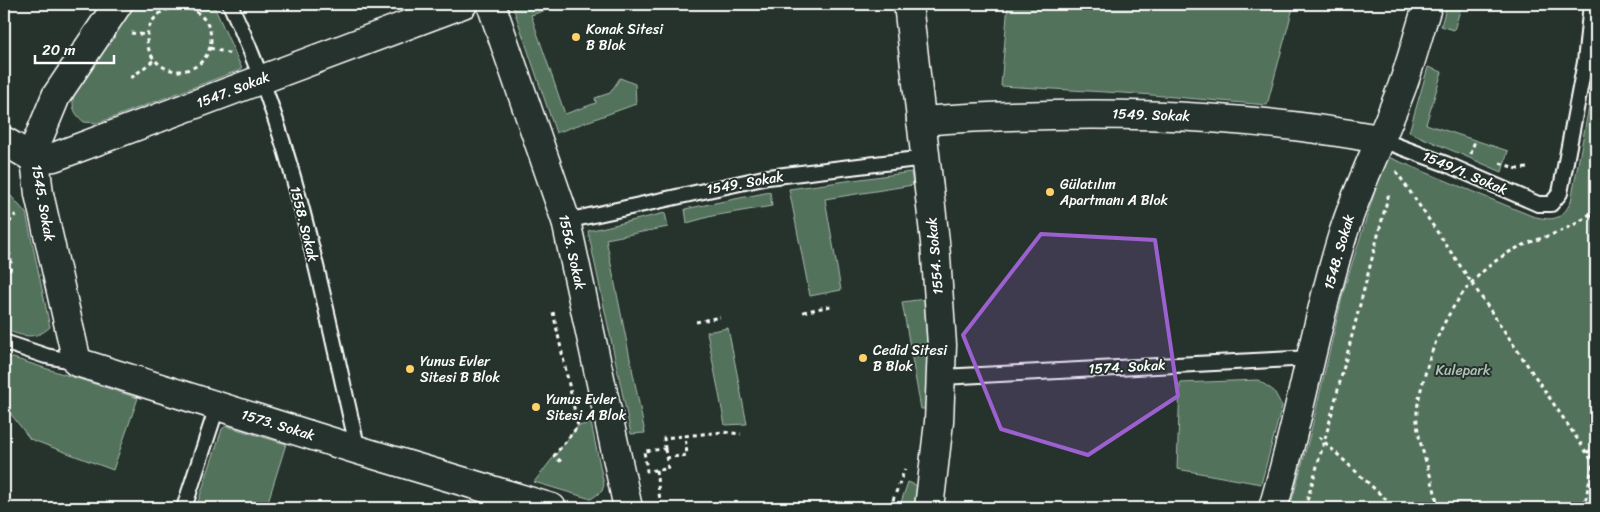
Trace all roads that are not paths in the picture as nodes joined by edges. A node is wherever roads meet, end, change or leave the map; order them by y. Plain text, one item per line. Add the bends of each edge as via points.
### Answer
1 (118, 4) edge
2 (230, 4) edge
3 (463, 4) edge
4 (491, 4) edge
5 (908, 4) edge
6 (1428, 4) edge
7 (1591, 4) edge
8 (1591, 62) edge
9 (263, 79) junction
10 (921, 121) junction
11 (1379, 139) junction
12 (4, 142) edge
13 (925, 158) junction
14 (35, 159) junction
15 (566, 221) junction
16 (4, 342) edge
17 (1311, 358) junction
18 (77, 362) junction
19 (942, 377) junction
20 (217, 407) junction
21 (358, 450) junction
22 (184, 508) edge
23 (552, 508) edge
24 (628, 508) edge
25 (929, 508) edge
26 (1273, 508) edge

1 - 14 street, 1545. Sokak via 56,96 42,125
2 - 9 lane, 1558. Sokak
3 - 9 street, 1547. Sokak
4 - 15 street, 1556. Sokak
5 - 10 street, 1554. Sokak
6 - 11 street, 1548. Sokak via 1403,85
7 - 8 lane
8 - 11 lane, 1549/1. Sokak via 1560,193 1551,204 1538,204
9 - 14 street, 1547. Sokak via 65,154
9 - 21 lane, 1558. Sokak via 286,151
10 - 11 street, 1549. Sokak via 1126,113 1307,128
10 - 13 street, 1554. Sokak
11 - 17 street, 1548. Sokak via 1343,234
12 - 14 street
13 - 15 lane, 1549. Sokak via 768,177
13 - 19 street, 1554. Sokak via 940,305
14 - 18 street, 1545. Sokak via 39,194
15 - 24 street, 1556. Sokak
16 - 18 lane, 1573. Sokak
17 - 19 lane, 1574. Sokak
17 - 26 street, 1548. Sokak
18 - 20 street, 1573. Sokak
19 - 25 street, 1554. Sokak
20 - 21 street, 1573. Sokak
20 - 22 lane
21 - 23 street, 1573. Sokak

